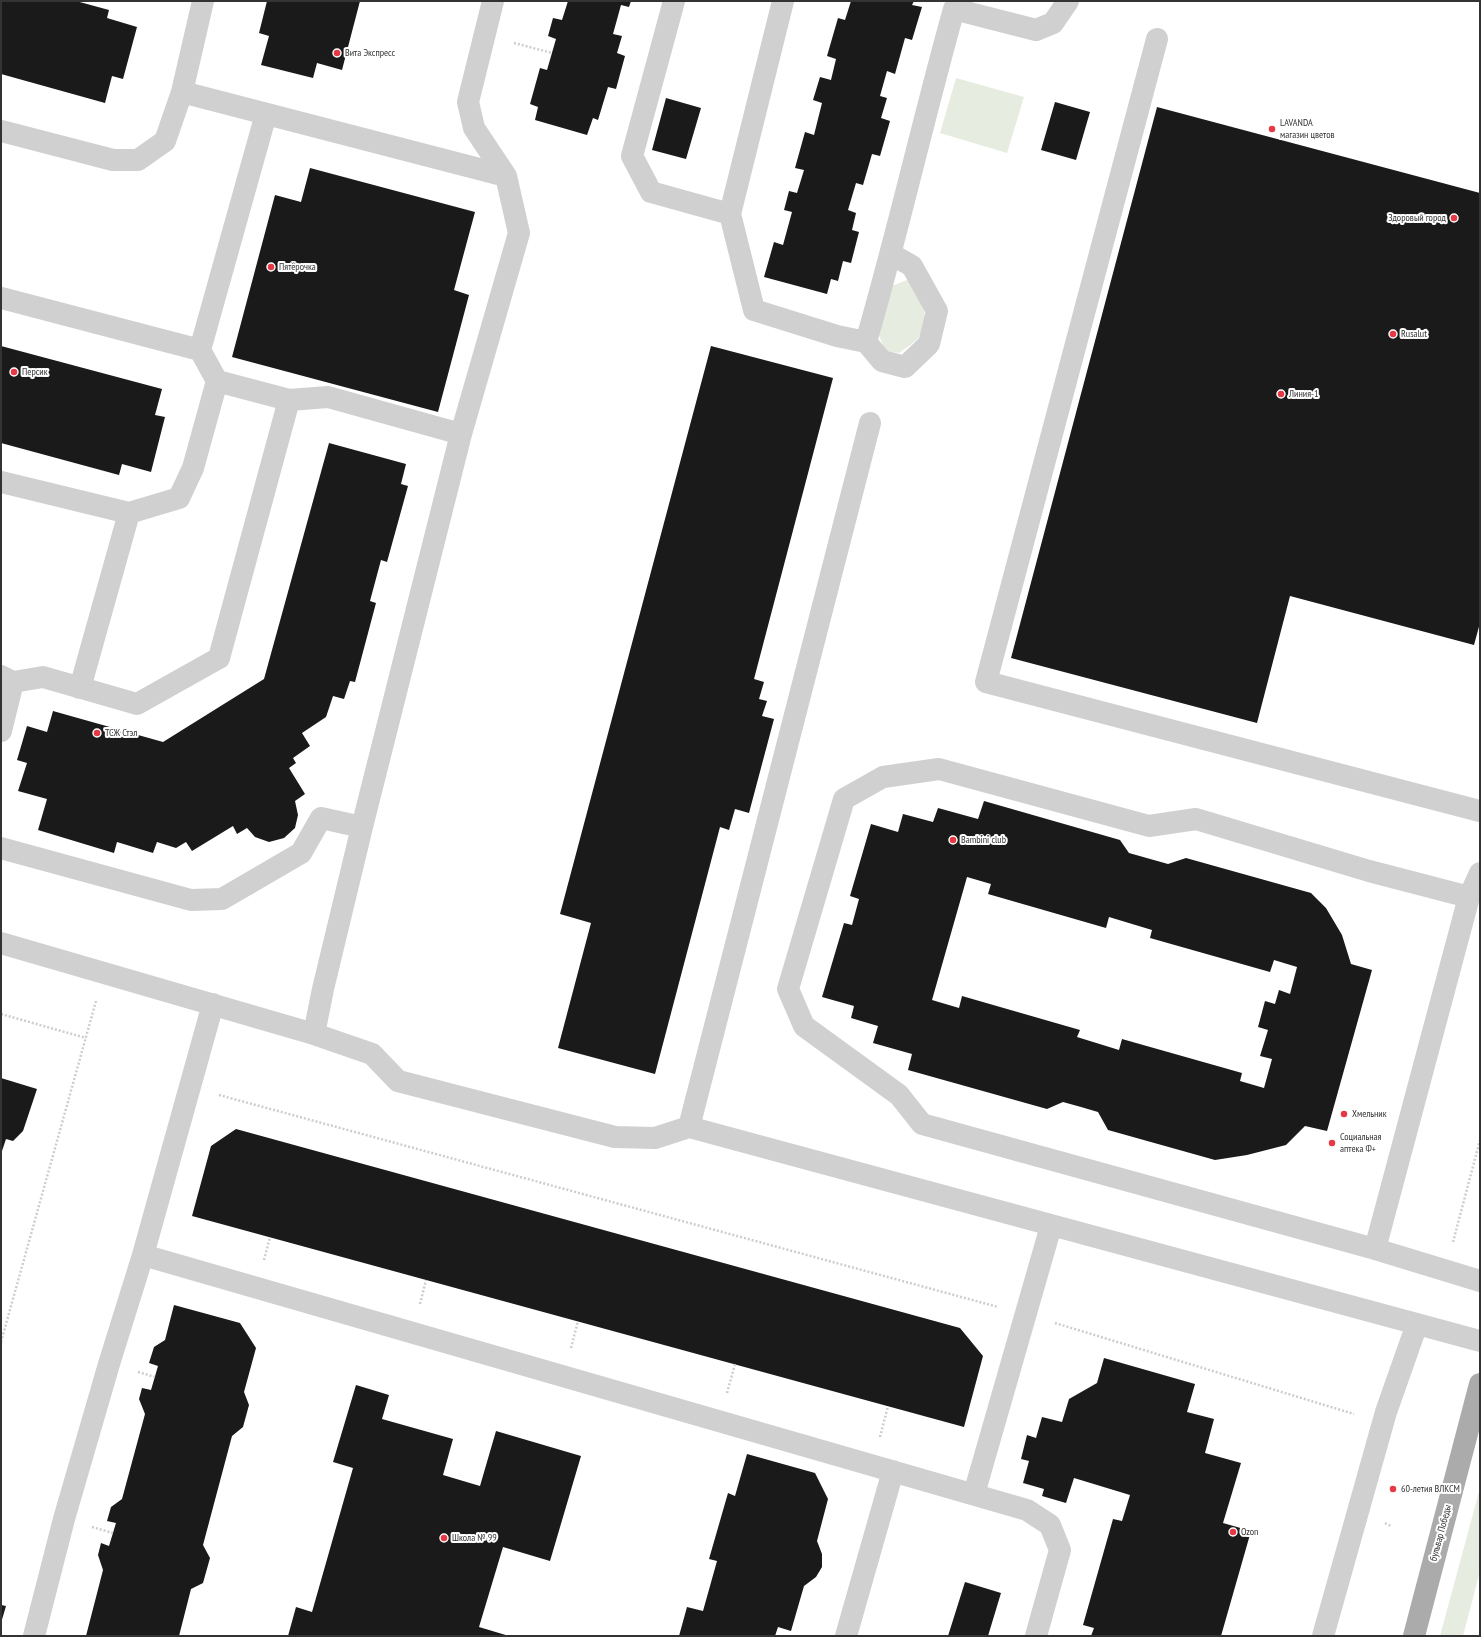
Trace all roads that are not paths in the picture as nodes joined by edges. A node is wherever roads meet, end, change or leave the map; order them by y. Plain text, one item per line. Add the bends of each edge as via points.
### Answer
1 (203, 1) edge
2 (493, 1) edge
3 (674, 1) edge
4 (783, 1) edge
5 (1068, 1) edge
6 (1157, 39) dead end
7 (182, 92) junction
8 (266, 114) junction
9 (1, 131) edge
10 (506, 176) junction
11 (730, 214) junction
12 (891, 254) junction
13 (1, 298) edge
14 (866, 342) junction
15 (200, 350) junction
16 (217, 381) junction
17 (289, 400) junction
18 (870, 423) dead end
19 (462, 434) junction
20 (1, 482) edge
21 (129, 513) junction
22 (7, 679) edge
23 (80, 688) junction
24 (1, 730) edge
25 (1480, 811) edge
26 (362, 827) junction
27 (1, 848) edge
28 (1480, 872) edge
29 (1469, 896) junction
30 (1, 943) edge
31 (213, 1004) junction
32 (314, 1034) junction
33 (689, 1127) junction
34 (1051, 1226) junction
35 (1375, 1249) junction
36 (143, 1255) junction
37 (1480, 1281) edge
38 (1417, 1324) junction
39 (1480, 1341) edge
40 (1480, 1384) edge
41 (893, 1470) junction
42 (974, 1494) junction
43 (34, 1636) edge
44 (846, 1636) edge
45 (1036, 1636) edge
46 (1323, 1636) edge
47 (1414, 1636) edge

1 - 7 lane
2 - 10 lane via 468,102 474,128
3 - 11 lane via 632,156 651,192
4 - 11 lane
5 - 12 lane via 1053,23 1036,30 954,9 933,82
6 - 25 lane via 986,682
7 - 8 lane
7 - 9 lane via 165,141 138,160 113,160
8 - 10 lane
8 - 15 lane
10 - 19 lane via 518,233
11 - 14 lane via 754,310 837,336
12 - 14 lane
12 - 14 lane via 912,266 938,311 929,344 905,368 882,361
13 - 15 lane
15 - 16 lane
16 - 17 lane
16 - 21 lane via 193,468 179,498
17 - 19 lane via 328,396
17 - 23 lane via 219,658 137,704
18 - 33 lane
19 - 26 lane
20 - 21 lane
21 - 23 lane
22 - 23 lane via 43,677
22 - 24 lane
26 - 27 lane via 321,818 301,853 222,899 191,900
26 - 32 lane
28 - 29 lane
29 - 35 lane
29 - 35 lane via 1369,871 1196,820 1149,826 939,769 883,777 844,798 788,989 804,1026 899,1095 922,1124
30 - 31 lane
31 - 32 lane
31 - 36 lane
32 - 33 lane via 372,1054 398,1081 615,1137 654,1138
33 - 34 lane
34 - 38 lane
34 - 42 lane
35 - 37 lane
36 - 41 lane
36 - 43 lane via 107,1371
38 - 39 lane
38 - 46 lane via 1383,1423
40 - 47 main road, бульвар Победы
41 - 42 lane
41 - 44 lane
42 - 45 lane via 1027,1510 1050,1525 1060,1550

